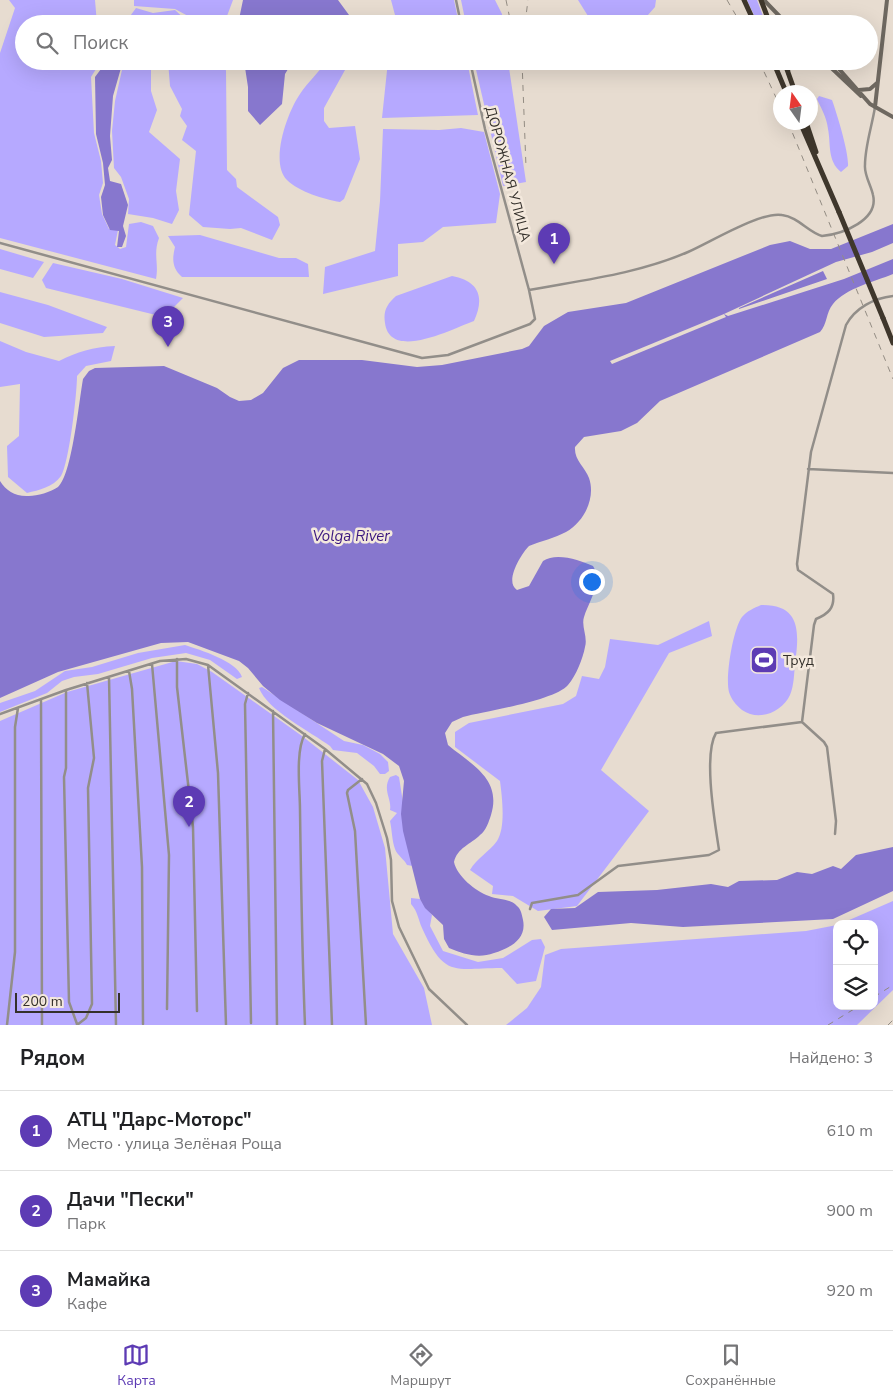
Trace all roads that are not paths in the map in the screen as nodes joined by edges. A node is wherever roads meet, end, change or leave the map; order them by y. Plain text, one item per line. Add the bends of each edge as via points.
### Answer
1 (456, 0) edge
2 (744, 0) edge
3 (762, 0) edge
4 (887, 0) edge
5 (459, 15) edge
6 (751, 15) edge
7 (767, 15) edge
8 (778, 15) edge
9 (472, 70) edge
10 (777, 70) edge
11 (787, 70) edge
12 (789, 70) edge
13 (834, 70) edge
14 (840, 70) edge
15 (789, 76) junction
16 (878, 81) junction
17 (783, 85) edge
18 (792, 85) edge
19 (859, 90) junction
20 (865, 99) junction
21 (875, 107) junction
22 (893, 117) edge
23 (804, 130) edge
24 (809, 130) edge
25 (824, 176) junction
26 (0, 243) edge
27 (529, 290) junction
28 (893, 296) edge
29 (893, 343) edge
30 (808, 469) junction
31 (893, 473) edge
32 (177, 659) junction
33 (152, 664) junction
34 (208, 665) junction
35 (129, 671) junction
36 (109, 677) junction
37 (87, 683) junction
38 (66, 690) junction
39 (248, 693) junction
40 (42, 700) junction
41 (18, 708) junction
42 (273, 711) junction
43 (0, 715) edge
44 (802, 722) junction
45 (305, 734) junction
46 (325, 749) junction
47 (362, 779) junction
48 (835, 834) dead end
49 (530, 909) dead end
50 (167, 1009) dead end
51 (197, 1010) dead end
52 (251, 1023) dead end
53 (77, 1024) edge
54 (143, 1024) edge
55 (7, 1025) edge
56 (42, 1025) edge
57 (116, 1025) edge
58 (226, 1025) edge
59 (277, 1025) edge
60 (304, 1025) edge
61 (332, 1025) edge
62 (366, 1025) edge
63 (467, 1025) edge

1 - 5 street
2 - 6 highway
3 - 7 highway
3 - 8 main road
4 - 16 main road
9 - 27 street, ДОРОЖНАЯ УЛИЦА via 507,215
10 - 17 highway
11 - 15 highway
12 - 15 main road
13 - 20 main road
14 - 19 main road
15 - 18 highway
16 - 19 main road via 870,89
16 - 21 main road
19 - 20 main road
20 - 21 main road
21 - 22 main road
21 - 27 street via 864,165 873,206 867,217 857,224 822,236 783,214 774,215 643,270
23 - 25 highway
24 - 25 highway
25 - 29 highway, bridge
26 - 27 street, ДОРОЖНАЯ УЛИЦА via 422,358 448,355 530,324 535,319
28 - 30 street via 857,310 846,325 814,435
30 - 31 street
30 - 44 street via 798,570 833,594 834,603 827,614 816,619 814,625
32 - 33 street
32 - 34 street
32 - 51 street via 193,827
33 - 35 street
33 - 50 street via 169,855
34 - 39 street
34 - 58 street via 218,773
35 - 36 street
35 - 54 street via 142,867
36 - 37 street
36 - 57 street
37 - 38 street
37 - 53 street via 94,758 88,788 92,1004 86,1018
38 - 40 street
38 - 53 street via 64,777 69,1002
39 - 42 street
39 - 52 street via 244,704
40 - 41 street
40 - 56 street
41 - 43 street
41 - 55 street via 15,727 15,952
42 - 45 street
42 - 59 street
44 - 48 street via 827,747
44 - 49 street via 716,733 711,770 719,850 709,855 618,866 578,895 532,904
45 - 46 street
45 - 60 street via 300,741
46 - 47 street
46 - 61 street via 322,761
47 - 62 street via 347,793 356,831
47 - 63 street via 371,789 387,838 392,900 399,927 429,989

